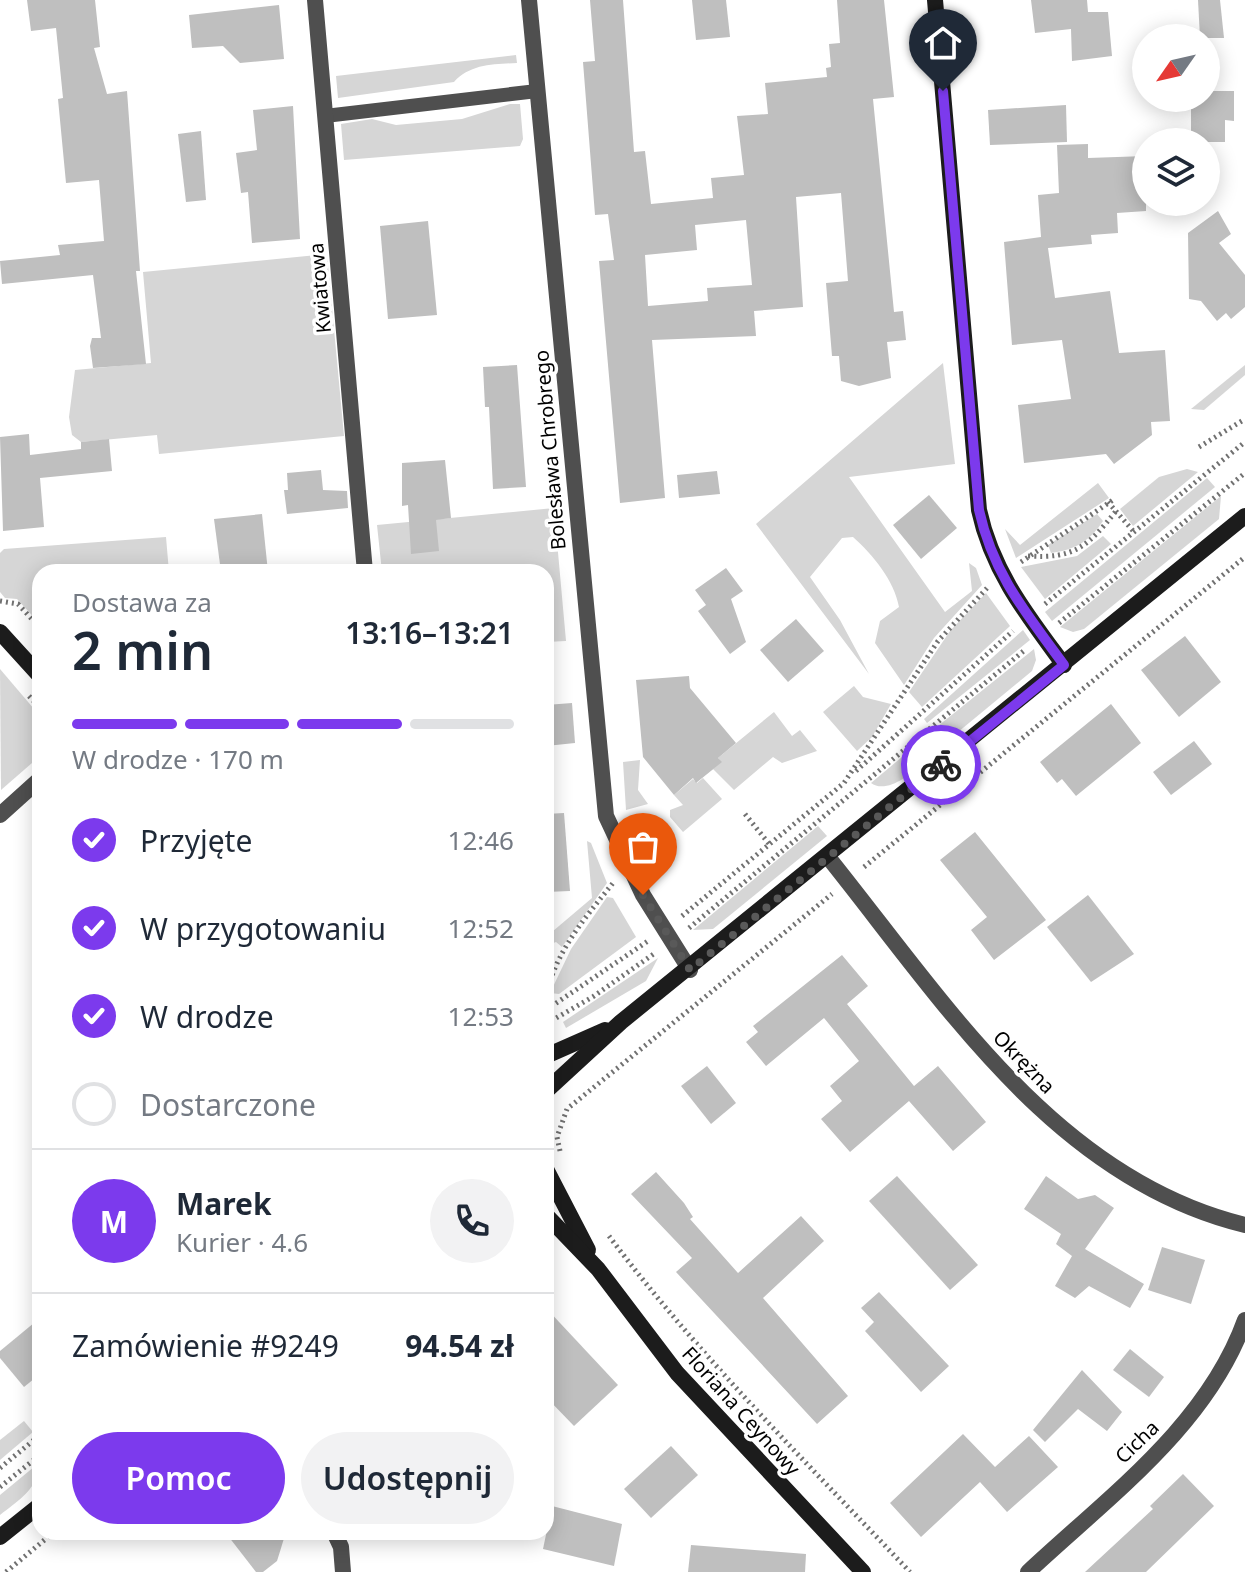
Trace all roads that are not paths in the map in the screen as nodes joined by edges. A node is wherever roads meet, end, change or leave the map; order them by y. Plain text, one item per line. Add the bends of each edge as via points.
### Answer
1 (315, 0) edge
2 (529, 0) edge
3 (935, 0) edge
4 (537, 91) junction
5 (325, 116) junction
6 (1245, 516) edge
7 (364, 564) edge
8 (0, 632) edge
9 (1064, 665) junction
10 (32, 667) edge
11 (32, 786) edge
12 (0, 815) edge
13 (828, 857) junction
14 (690, 970) junction
15 (621, 1022) junction
16 (554, 1052) edge
17 (554, 1084) edge
18 (554, 1185) edge
19 (554, 1223) edge
20 (1245, 1225) edge
21 (598, 1269) junction
22 (1245, 1320) edge
23 (32, 1511) edge
24 (0, 1537) edge
25 (338, 1540) edge
26 (343, 1572) edge
27 (863, 1572) edge
28 (1028, 1572) edge

1 - 5 street, Kwiatowa
2 - 4 street, Bolesława Chrobrego
3 - 9 street via 979,510 999,572
4 - 5 lane
4 - 14 street, Bolesława Chrobrego via 606,816 623,857
5 - 7 street, Kwiatowa
6 - 9 street
8 - 10 street
9 - 13 street
11 - 12 street
13 - 14 street
13 - 20 street, Okrężna via 986,1054 1083,1148 1181,1203
14 - 15 street
15 - 16 street
15 - 17 street
18 - 21 street, Floriana Ceynowy
19 - 21 street, Floriana Ceynowy
21 - 27 street, Floriana Ceynowy via 677,1373
22 - 28 street, Cicha via 1209,1392 1170,1439
23 - 24 street
25 - 26 street

